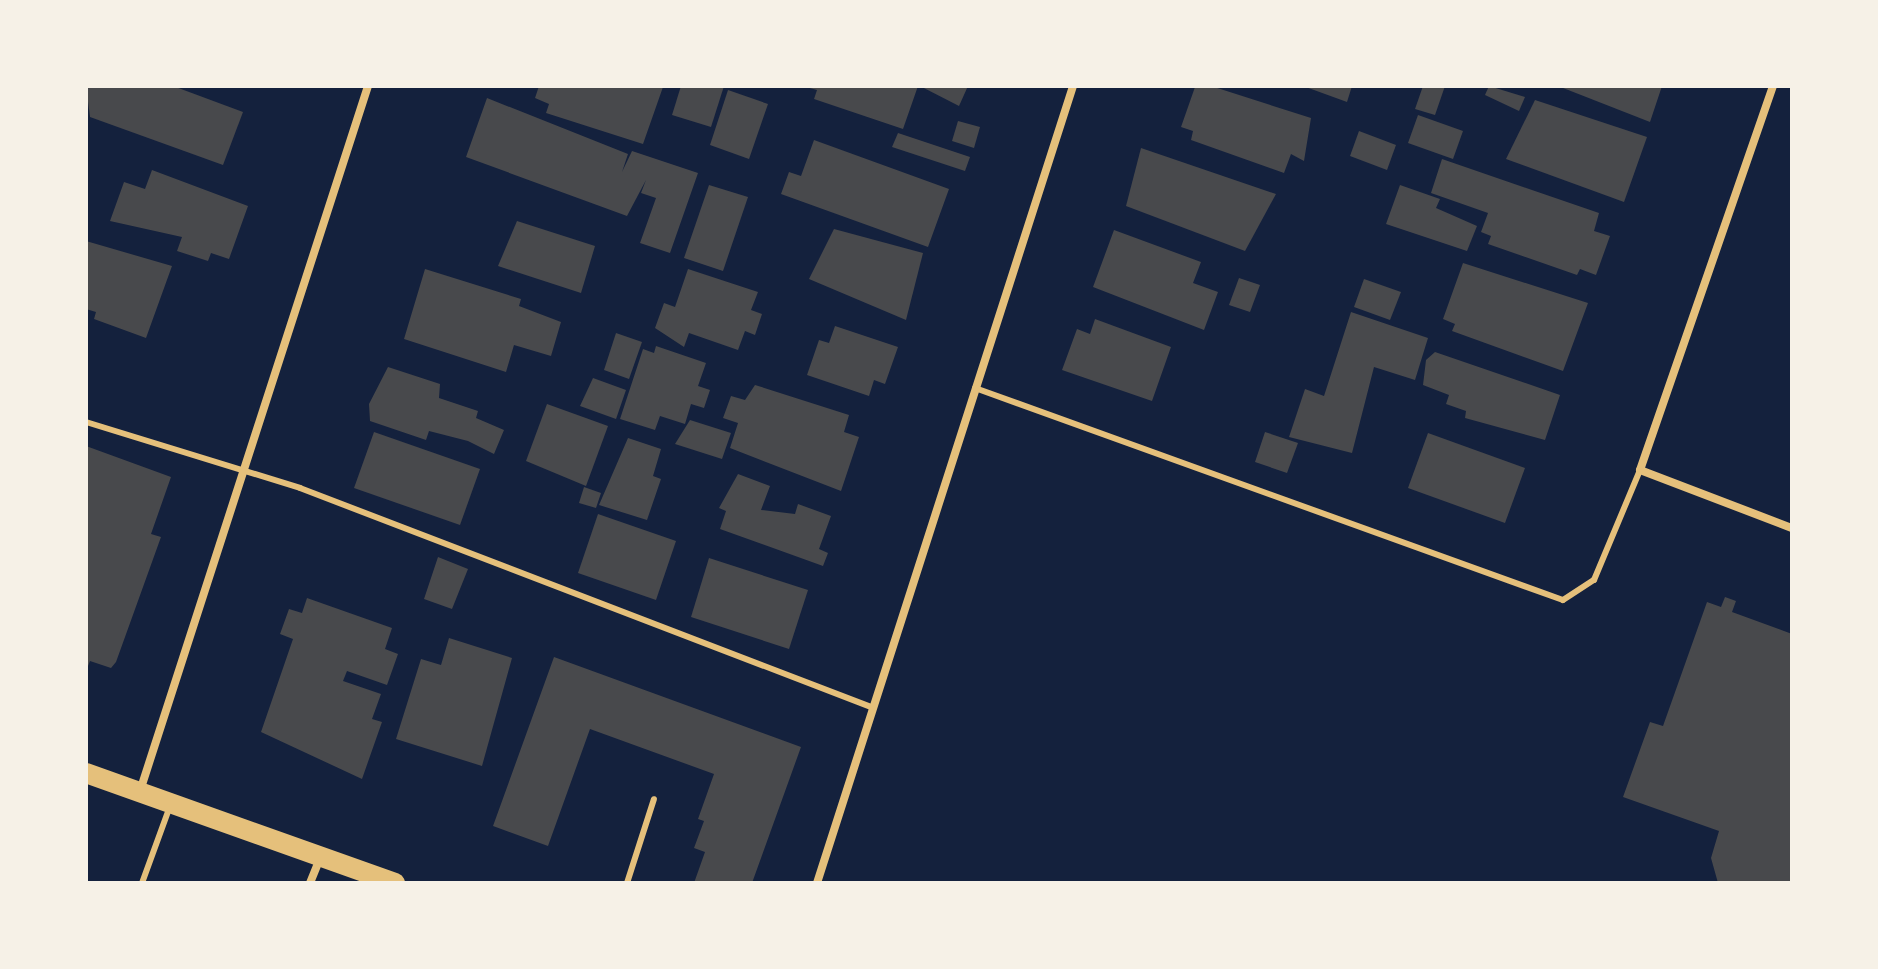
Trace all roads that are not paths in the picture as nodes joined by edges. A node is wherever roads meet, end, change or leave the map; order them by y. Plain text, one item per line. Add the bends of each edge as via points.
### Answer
1 (368, 86) edge
2 (1073, 86) edge
3 (1773, 86) edge
4 (975, 388) junction
5 (86, 422) edge
6 (1640, 470) junction
7 (242, 471) junction
8 (1792, 528) edge
9 (871, 707) junction
10 (86, 773) edge
11 (139, 792) junction
12 (654, 799) dead end
13 (172, 803) junction
14 (321, 856) junction
15 (142, 883) edge
16 (310, 883) edge
17 (395, 883) edge
18 (627, 883) edge
19 (817, 883) edge

1 - 7 street
2 - 4 street
3 - 6 street
4 - 6 lane via 1563,600 1594,580
4 - 9 street
5 - 7 lane
6 - 8 street
7 - 9 lane via 540,576
7 - 11 street
9 - 19 street
10 - 11 main road
11 - 13 main road
12 - 18 lane
13 - 14 main road
13 - 15 lane
14 - 16 street
14 - 17 main road

